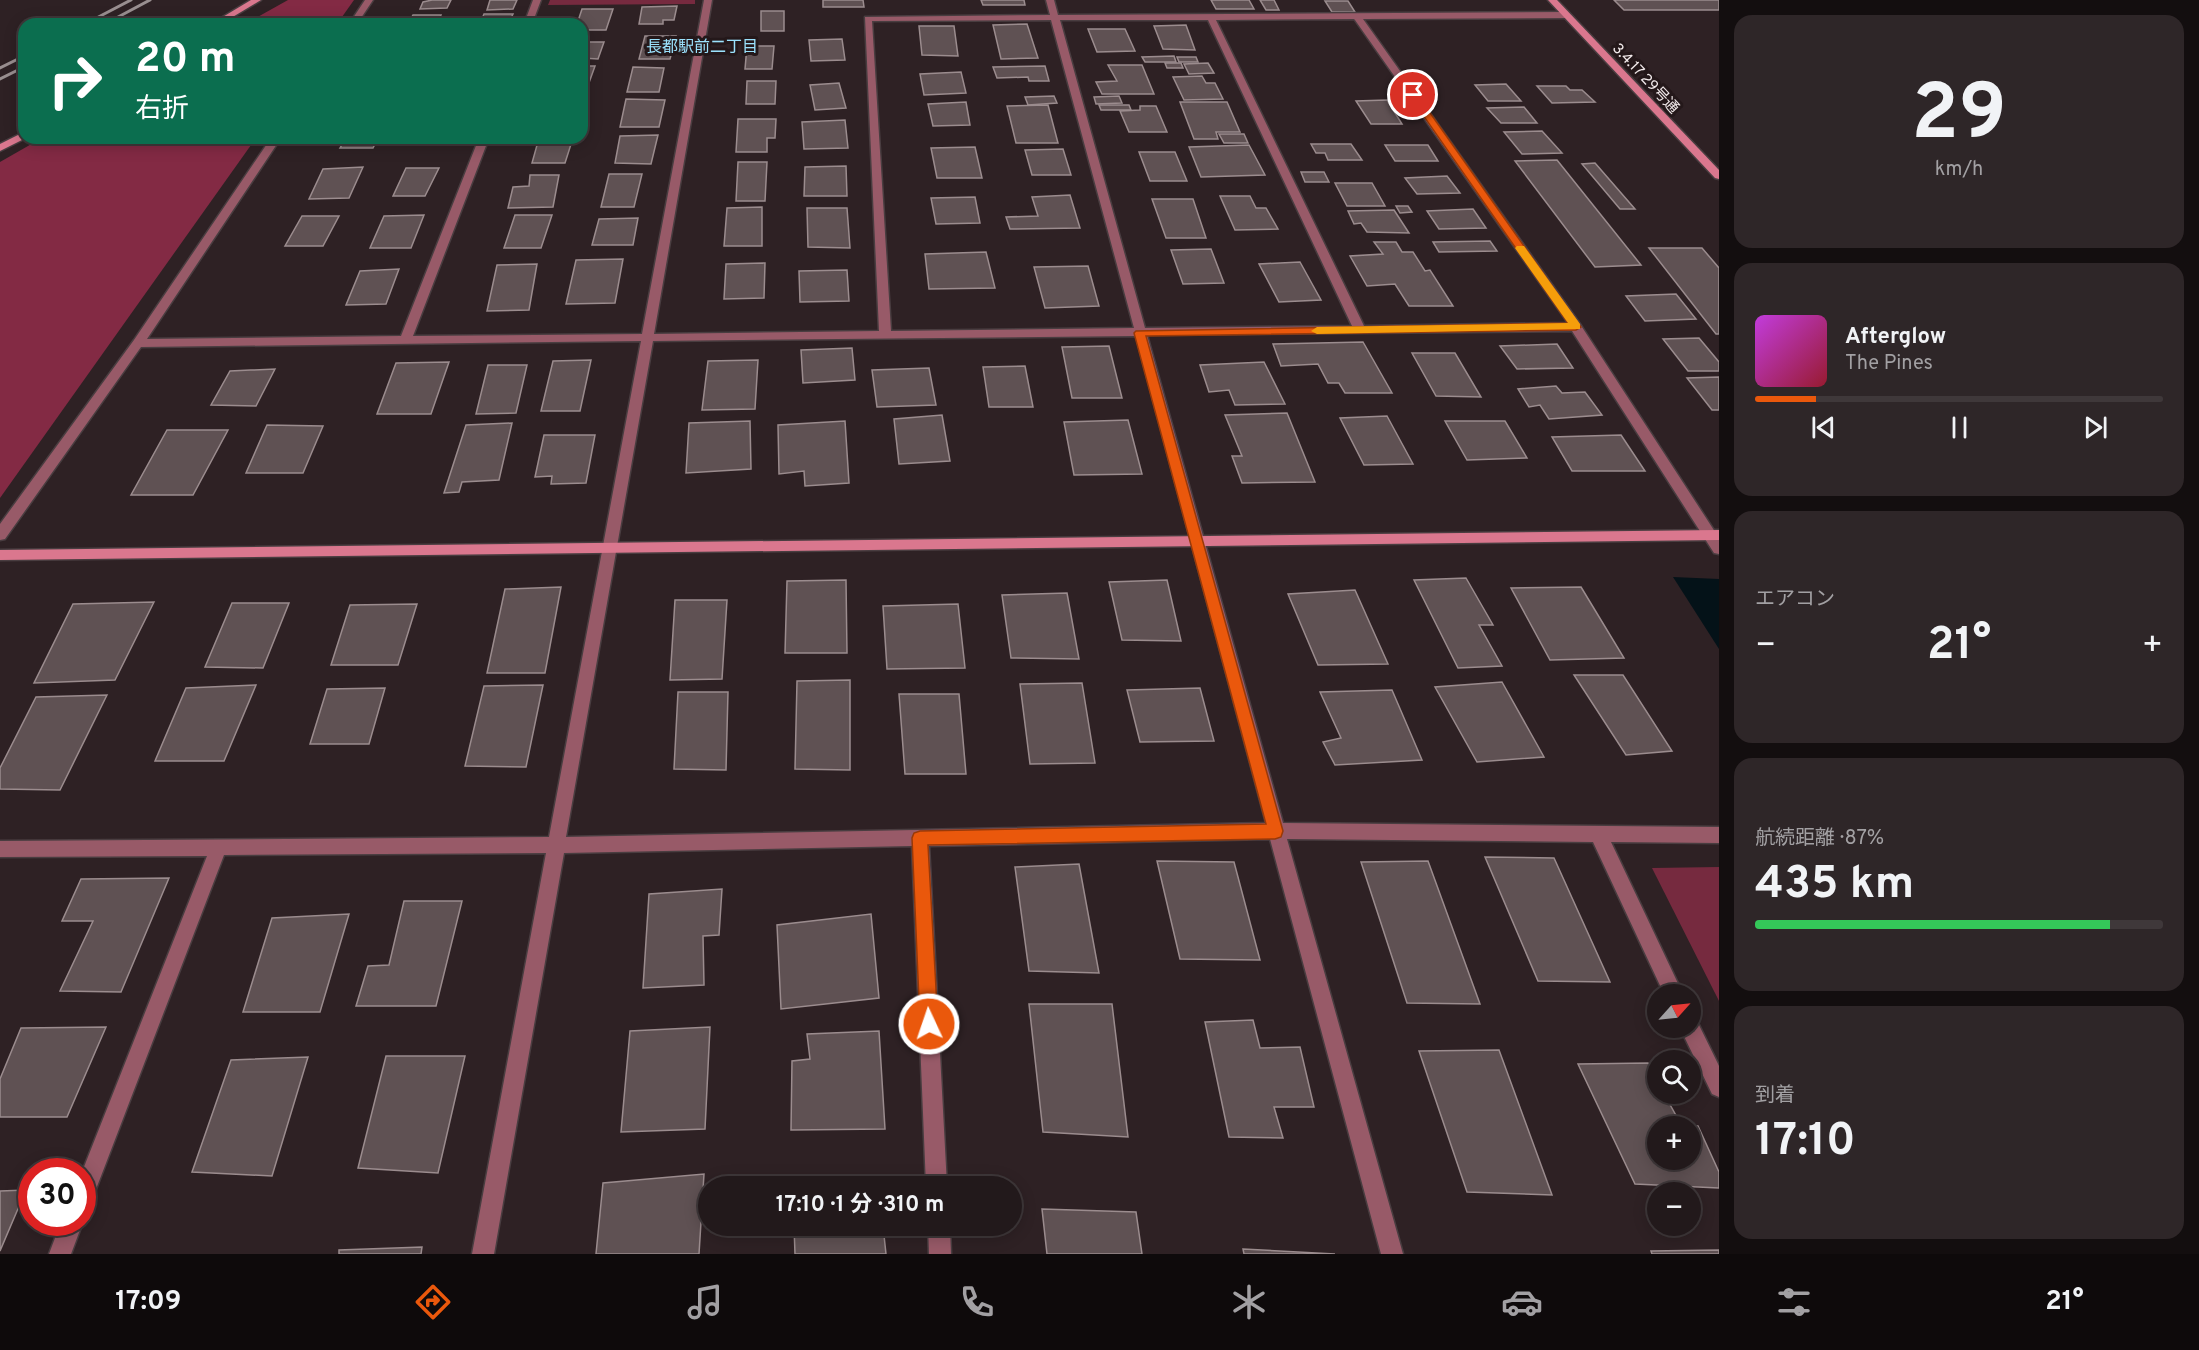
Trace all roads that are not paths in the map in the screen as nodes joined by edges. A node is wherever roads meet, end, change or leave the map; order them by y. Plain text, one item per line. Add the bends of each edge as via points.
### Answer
1 (257, 0) edge
2 (369, 0) edge
3 (537, 0) edge
4 (708, 0) edge
5 (1050, 0) edge
6 (1552, 0) edge
7 (1566, 15) junction
8 (226, 18) edge
9 (357, 18) edge
10 (530, 18) edge
11 (1055, 18) junction
12 (1211, 18) junction
13 (1358, 18) junction
14 (18, 138) edge
15 (272, 144) edge
16 (482, 144) edge
17 (0, 148) edge
18 (1719, 176) edge
19 (1576, 327) junction
20 (1360, 330) junction
21 (1140, 333) junction
22 (885, 336) junction
23 (647, 339) junction
24 (405, 341) junction
25 (138, 344) junction
26 (0, 535) edge
27 (1714, 535) edge
28 (1195, 540) junction
29 (609, 549) junction
30 (1719, 549) edge
31 (0, 555) edge
32 (1275, 831) junction
33 (1598, 834) junction
34 (1719, 835) edge
35 (920, 838) junction
36 (556, 845) junction
37 (0, 849) edge
38 (218, 849) junction
39 (1669, 984) edge
40 (1695, 1038) edge
41 (1719, 1088) edge
42 (96, 1161) edge
43 (937, 1176) edge
44 (67, 1236) edge
45 (939, 1236) edge
46 (60, 1254) edge
47 (483, 1254) edge
48 (940, 1254) edge
49 (1392, 1254) edge

1 - 8 street
2 - 9 street
3 - 10 street
4 - 23 street
5 - 11 street
6 - 7 street, 3.4.17 29号通
7 - 13 street
7 - 18 street, 3.4.17 29号通
11 - 12 street
11 - 21 street
11 - 22 street via 868,19
12 - 13 street
12 - 20 street
13 - 19 street
14 - 17 street
15 - 25 street
16 - 24 street
19 - 20 street
19 - 27 street
20 - 21 street
21 - 22 street
21 - 28 street
22 - 23 street
23 - 24 street
23 - 29 street
24 - 25 street
25 - 26 street
27 - 28 street
27 - 30 street
28 - 29 street
28 - 32 street
29 - 31 street
29 - 36 street
32 - 33 street
32 - 35 street
32 - 49 street
33 - 34 street
33 - 39 street
35 - 36 street
35 - 43 street
36 - 38 street
36 - 47 street
37 - 38 street
38 - 42 street
40 - 41 street
44 - 46 street
45 - 48 street

